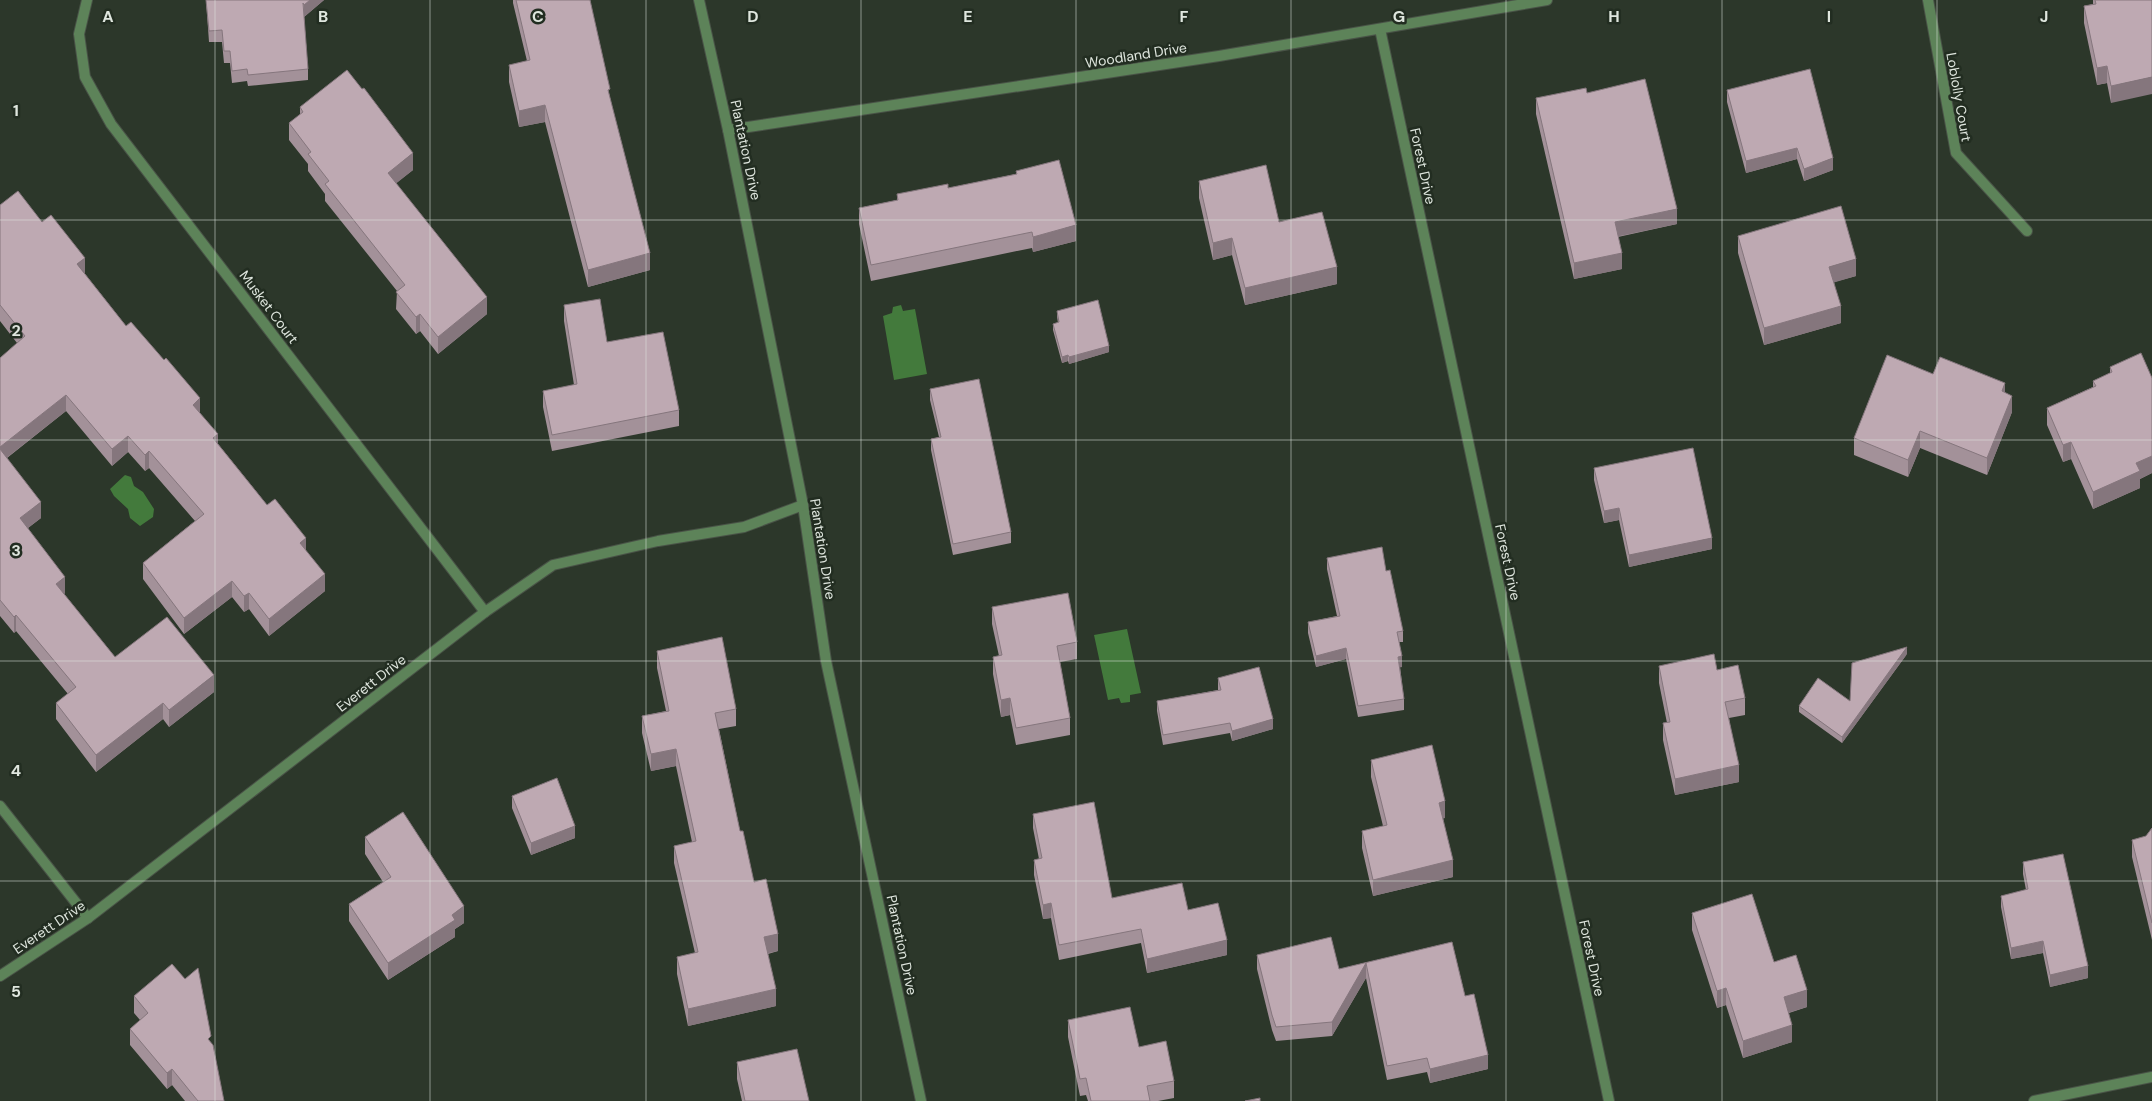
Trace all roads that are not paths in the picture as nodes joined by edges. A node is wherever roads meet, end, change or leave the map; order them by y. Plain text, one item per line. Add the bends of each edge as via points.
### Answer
1 (87, 0) edge
2 (698, 0) edge
3 (1547, 0) edge
4 (1928, 0) edge
5 (1380, 29) junction
6 (728, 130) junction
7 (2027, 231) dead end
8 (803, 505) junction
9 (485, 612) junction
10 (0, 806) edge
11 (88, 918) junction
12 (0, 976) edge
13 (2152, 1077) edge
14 (922, 1101) edge
15 (1609, 1101) edge
16 (2034, 1101) edge

1 - 9 street, Musket Court via 78,34 85,77 111,124
2 - 6 street, Plantation Drive
3 - 5 street, Woodland Drive
4 - 7 street, Loblolly Court via 1956,153
5 - 6 street, Woodland Drive
5 - 15 street, Forest Drive
6 - 8 street, Plantation Drive
8 - 9 street, Everett Drive via 744,527 658,541 553,564
8 - 14 street, Plantation Drive via 826,661
9 - 11 street, Everett Drive
10 - 11 street
11 - 12 street, Everett Drive
13 - 16 street

